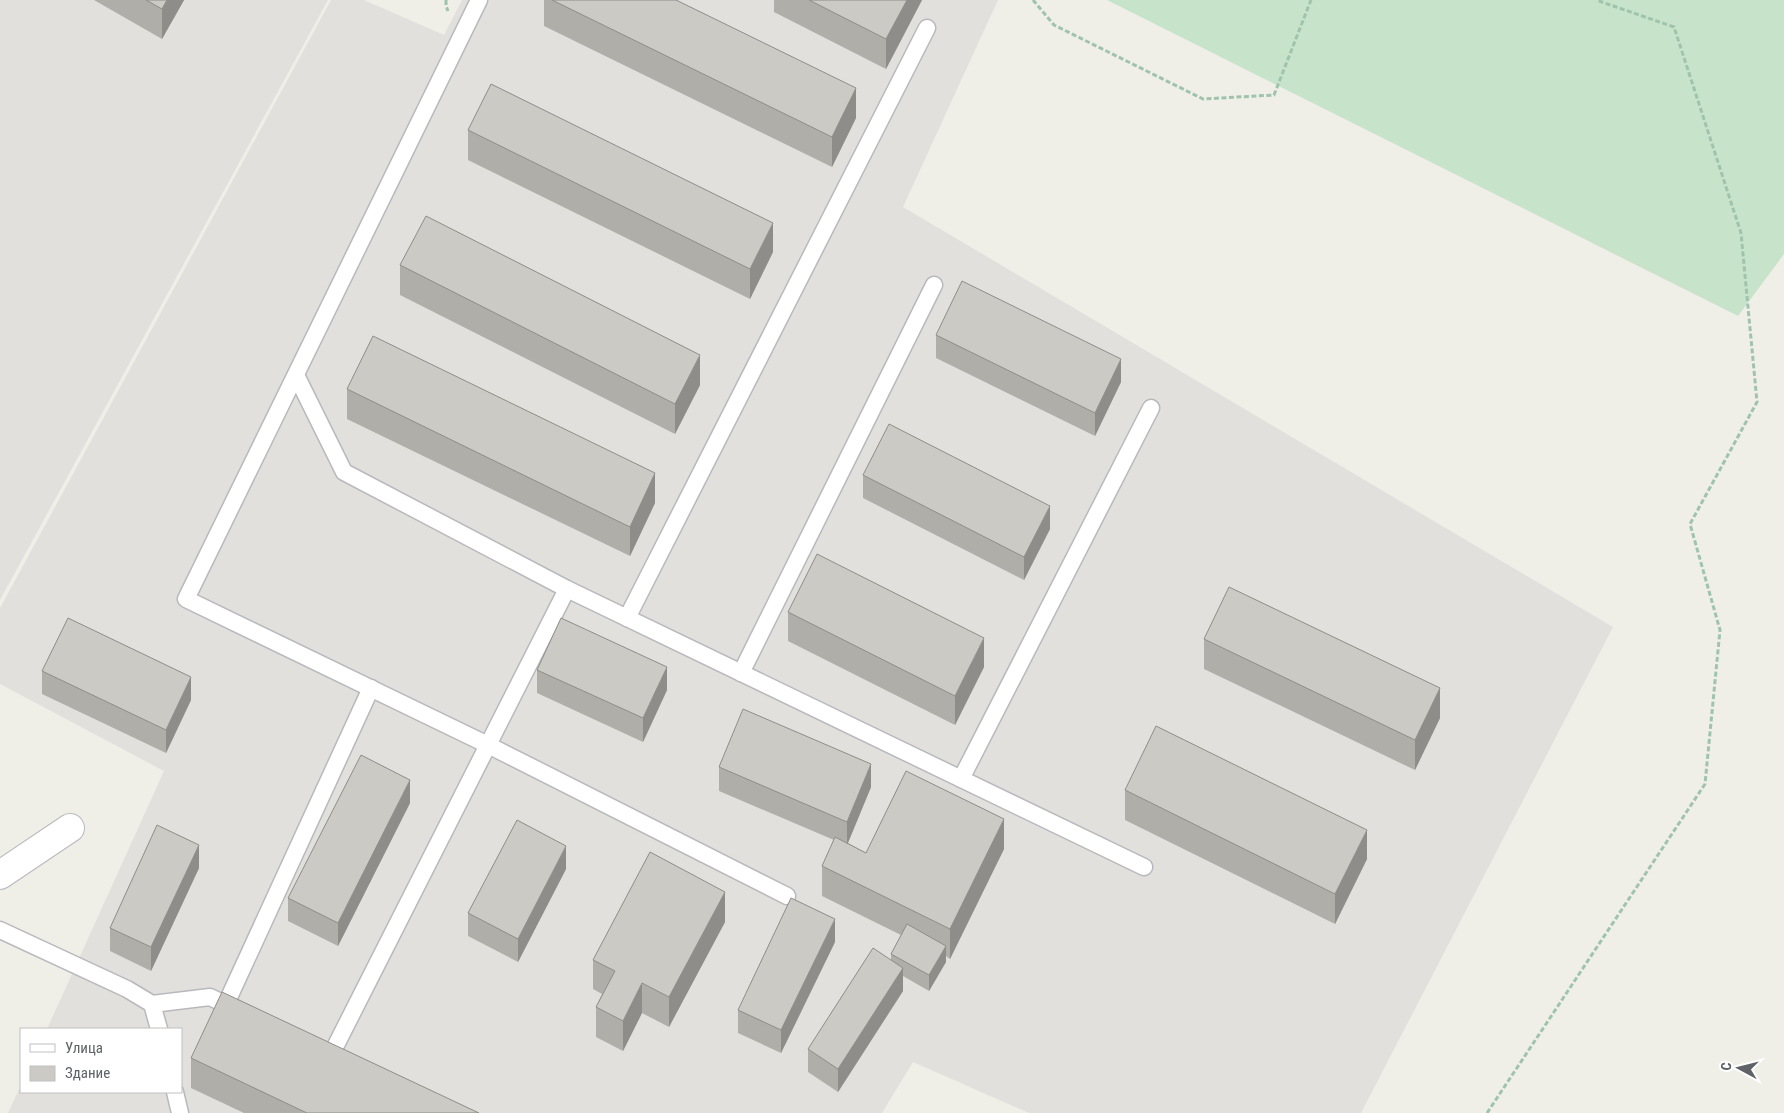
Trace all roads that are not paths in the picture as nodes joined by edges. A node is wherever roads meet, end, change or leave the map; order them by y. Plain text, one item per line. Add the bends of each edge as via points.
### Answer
1 (479, 0) edge
2 (927, 28) dead end
3 (934, 285) dead end
4 (296, 375) junction
5 (1151, 408) dead end
6 (567, 589) junction
7 (627, 618) junction
8 (741, 673) junction
9 (371, 688) junction
10 (488, 745) junction
11 (961, 780) junction
12 (70, 828) dead end
13 (1144, 867) dead end
14 (0, 875) edge
15 (787, 896) dead end
16 (0, 930) edge
17 (152, 1004) junction
18 (226, 1004) junction
19 (252, 1017) edge
20 (159, 1028) edge
21 (314, 1046) edge
22 (331, 1055) junction
23 (349, 1063) edge
24 (175, 1093) edge
25 (180, 1113) edge

1 - 4 lane
2 - 7 lane
3 - 8 lane
4 - 6 lane via 344,472
4 - 9 lane via 186,599
5 - 11 lane
6 - 7 lane
6 - 10 lane
7 - 8 lane
8 - 11 lane
9 - 10 lane
9 - 18 lane
10 - 15 lane
10 - 22 lane
11 - 13 lane
12 - 14 street
16 - 17 lane via 127,989
17 - 18 lane via 210,997
17 - 20 lane
18 - 19 lane
21 - 22 lane
22 - 23 lane
24 - 25 lane

